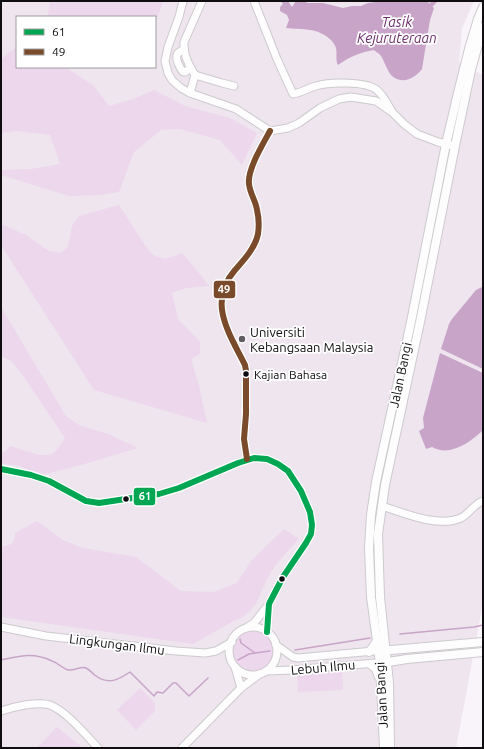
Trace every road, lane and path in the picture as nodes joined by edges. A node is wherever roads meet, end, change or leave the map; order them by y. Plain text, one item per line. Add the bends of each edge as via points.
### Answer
1 (183, 1) edge
2 (202, 1) edge
3 (254, 1) edge
4 (483, 7) edge
5 (483, 27) edge
6 (184, 49) junction
7 (190, 68) junction
8 (195, 75) junction
9 (234, 86) dead end
10 (190, 94) junction
11 (392, 112) junction
12 (270, 131) junction
13 (450, 145) junction
14 (247, 459) junction
15 (1, 469) edge
16 (483, 501) edge
17 (382, 506) junction
18 (269, 604) junction
19 (1, 627) edge
20 (243, 630) junction
21 (267, 632) junction
22 (380, 638) junction
23 (232, 642) junction
24 (483, 642) edge
25 (276, 645) junction
26 (405, 649) junction
27 (382, 650) junction
28 (370, 652) junction
29 (483, 652) edge
30 (407, 659) junction
31 (383, 663) junction
32 (233, 664) junction
33 (370, 664) junction
34 (264, 672) junction
35 (388, 673) junction
36 (381, 679) junction
37 (241, 688) junction
38 (1, 711) edge
39 (98, 748) edge
40 (182, 748) edge
41 (384, 748) edge
42 (390, 748) edge

1 - 10 street via 165,61 172,80
2 - 6 street via 184,42
3 - 11 street via 294,95 316,86 338,82 365,84 378,90
4 - 13 main road, Jalan Bangi via 459,90
5 - 13 main road, Jalan Bangi
6 - 7 street
6 - 7 street via 178,52 176,59 183,72
7 - 8 street
8 - 9 street
8 - 10 street
10 - 12 street via 236,110
11 - 12 street via 376,101 351,97 339,99 320,108 294,126
11 - 13 street via 417,134
12 - 14 street via 249,176 249,184 258,210 257,237 242,263 230,275 222,292 225,324 246,370 244,439
13 - 17 main road, Jalan Bangi via 420,322
13 - 22 main road, Jalan Bangi via 376,482 371,515 371,597
14 - 15 street via 159,494 98,503 86,501 49,481
14 - 18 street via 267,459 288,471 306,499 312,524 311,534
16 - 17 street via 466,515 444,521 409,515
17 - 22 main road, Jalan Bangi via 378,534
18 - 20 street via 254,623
18 - 21 street
19 - 23 street, Lingkungan Ilmu via 46,636 205,653 216,651
20 - 21 street via 258,628
20 - 23 street
21 - 25 street
22 - 26 main road
22 - 27 main road, Jalan Bangi
22 - 28 main road
23 - 32 street via 230,653
24 - 26 main road
25 - 28 street, Lebuh Ilmu via 298,658
25 - 34 street via 276,657 271,667
26 - 27 main road
27 - 28 street, Lebuh Ilmu
27 - 31 main road, Jalan Bangi
29 - 30 main road
30 - 31 main road
30 - 35 main road via 392,666
31 - 33 street, Lebuh Ilmu
31 - 35 main road, Jalan Bangi
31 - 36 main road, Jalan Bangi
32 - 34 street via 249,675
32 - 37 street
33 - 34 street, Lebuh Ilmu
33 - 36 main road
34 - 37 street
35 - 42 main road, Jalan Bangi
36 - 41 main road, Jalan Bangi
37 - 40 street
38 - 39 street via 28,704 51,705 67,716

